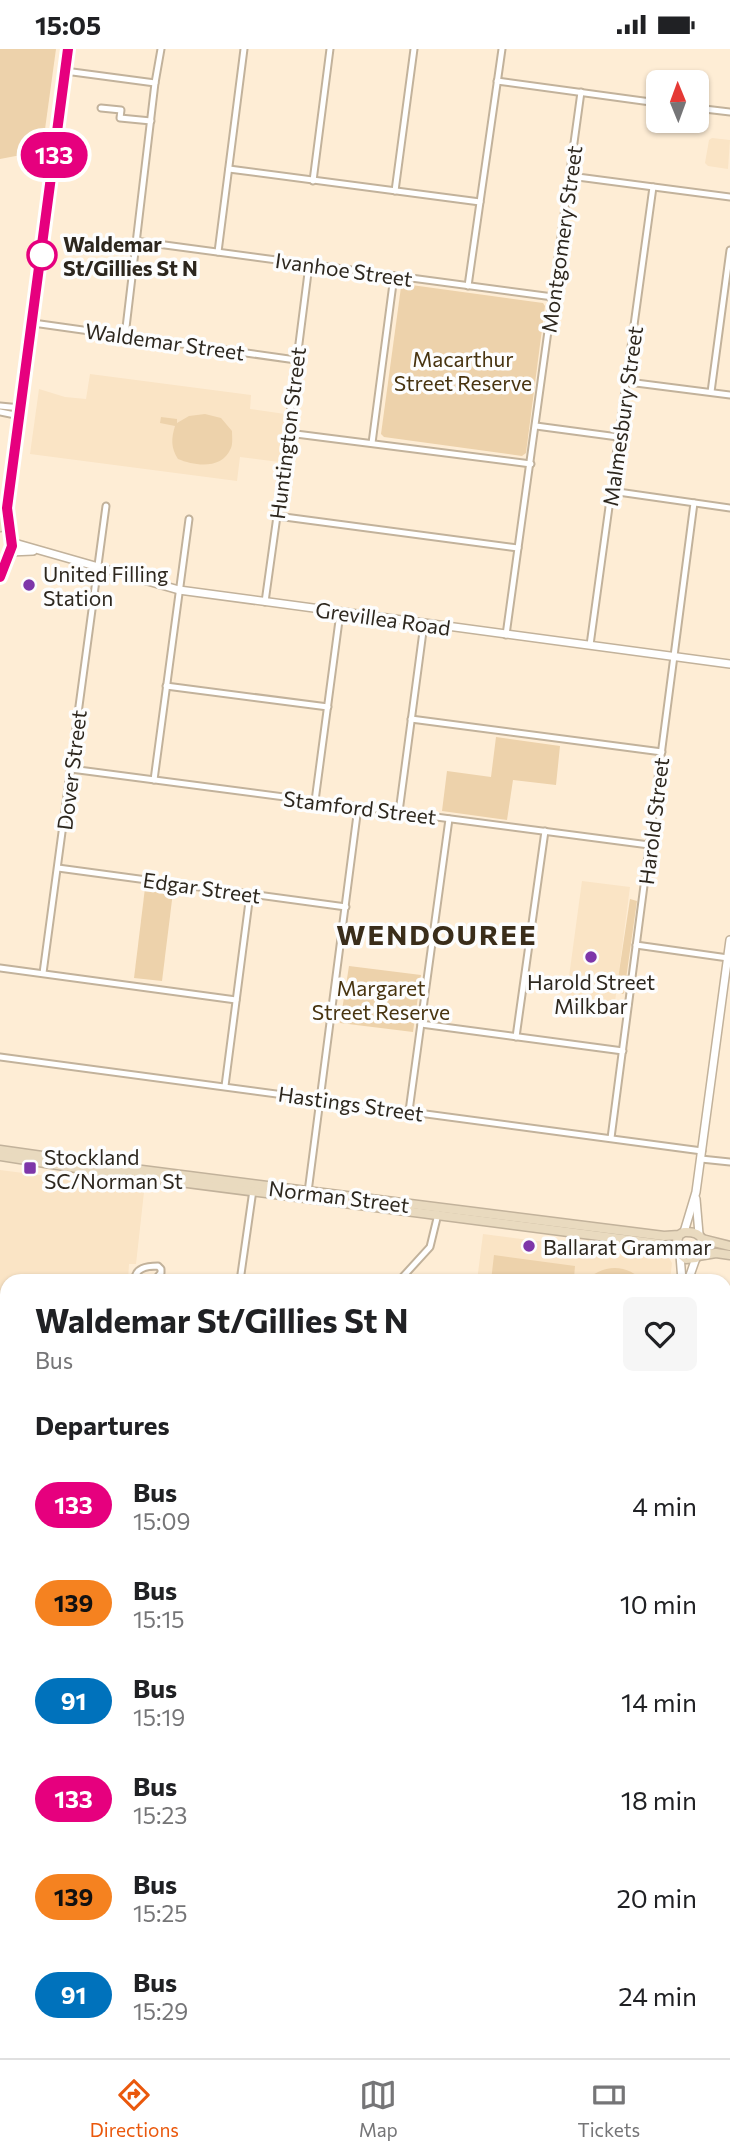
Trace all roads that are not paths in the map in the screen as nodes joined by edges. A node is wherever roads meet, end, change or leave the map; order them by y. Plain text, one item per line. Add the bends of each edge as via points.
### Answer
1 (68, 49) edge
2 (161, 49) edge
3 (244, 49) edge
4 (330, 49) edge
5 (414, 49) edge
6 (502, 49) edge
7 (65, 71) junction
8 (497, 81) junction
9 (155, 83) junction
10 (581, 92) junction
11 (646, 101) edge
12 (101, 108) dead end
13 (709, 110) edge
14 (730, 113) edge
15 (151, 121) junction
16 (229, 169) junction
17 (570, 176) junction
18 (313, 181) junction
19 (653, 187) junction
20 (395, 191) junction
21 (730, 197) edge
22 (480, 202) junction
23 (135, 241) junction
24 (730, 250) edge
25 (218, 252) junction
26 (309, 265) junction
27 (394, 276) junction
28 (468, 286) junction
29 (554, 297) junction
30 (33, 323) junction
31 (125, 336) junction
32 (296, 360) junction
33 (628, 382) junction
34 (711, 392) junction
35 (730, 395) edge
36 (0, 405) edge
37 (0, 412) edge
38 (21, 412) junction
39 (536, 426) junction
40 (288, 433) junction
41 (618, 437) junction
42 (372, 443) junction
43 (530, 464) junction
44 (611, 491) junction
45 (694, 503) junction
46 (106, 506) dead end
47 (7, 508) junction
48 (730, 508) edge
49 (277, 516) junction
50 (189, 519) dead end
51 (0, 527) edge
52 (0, 535) edge
53 (11, 541) junction
54 (518, 548) junction
55 (41, 551) junction
56 (6, 554) edge
57 (97, 566) junction
58 (0, 577) edge
59 (179, 590) junction
60 (265, 602) junction
61 (340, 613) junction
62 (424, 624) junction
63 (506, 635) junction
64 (590, 645) junction
65 (676, 656) junction
66 (730, 664) edge
67 (166, 686) junction
68 (328, 708) junction
69 (411, 719) junction
70 (662, 753) junction
71 (71, 769) junction
72 (154, 780) junction
73 (315, 801) junction
74 (358, 807) junction
75 (399, 812) junction
76 (449, 818) junction
77 (545, 831) junction
78 (649, 845) junction
79 (58, 868) junction
80 (250, 894) junction
81 (346, 907) junction
82 (730, 940) edge
83 (636, 945) junction
84 (728, 958) junction
85 (0, 968) edge
86 (43, 973) junction
87 (236, 1000) junction
88 (421, 1024) junction
89 (516, 1037) junction
90 (622, 1051) junction
91 (0, 1057) edge
92 (225, 1086) junction
93 (319, 1099) junction
94 (410, 1111) junction
95 (611, 1138) junction
96 (0, 1150) edge
97 (701, 1155) junction
98 (0, 1156) edge
99 (730, 1162) edge
100 (134, 1169) junction
101 (141, 1177) junction
102 (253, 1188) junction
103 (696, 1192) junction
104 (308, 1195) junction
105 (439, 1212) junction
106 (682, 1234) junction
107 (700, 1237) junction
108 (730, 1246) edge
109 (679, 1253) junction
110 (730, 1255) edge
111 (697, 1257) junction
112 (137, 1274) edge
113 (161, 1274) edge
114 (241, 1274) edge
115 (405, 1274) edge
116 (681, 1274) edge
117 (691, 1274) edge

1 - 7 main road
2 - 9 street
3 - 16 street
4 - 18 street
5 - 20 street
6 - 8 street
7 - 9 street
7 - 30 main road
8 - 10 street
8 - 22 street
9 - 15 street
10 - 11 street
10 - 17 street, Montgomery Street
12 - 15 street via 121,110 120,118
13 - 14 street
15 - 23 street
16 - 18 street
16 - 25 street
17 - 19 street
17 - 29 street, Montgomery Street
18 - 20 street
19 - 21 street
19 - 33 street, Malmesbury Street
20 - 22 street
22 - 28 street
23 - 25 street, Ivanhoe Street
23 - 31 street
24 - 34 street
25 - 26 street, Ivanhoe Street
26 - 27 street, Ivanhoe Street
26 - 32 street, Huntington Street
27 - 28 street, Ivanhoe Street
27 - 42 street
28 - 29 street, Ivanhoe Street
29 - 39 street, Montgomery Street
30 - 31 street, Waldemar Street
30 - 38 main road
31 - 32 street, Waldemar Street
32 - 40 street, Huntington Street
33 - 34 street
33 - 41 street, Malmesbury Street
34 - 35 street
36 - 38 street
37 - 38 street
38 - 47 main road
39 - 41 street
39 - 43 street, Montgomery Street
40 - 42 street
40 - 49 street, Huntington Street
41 - 44 street, Malmesbury Street
42 - 43 street
43 - 54 street, Montgomery Street
44 - 45 street
44 - 64 street, Malmesbury Street
45 - 48 street
45 - 65 street, Harold Street
46 - 57 street, Dover Street
47 - 51 main road
47 - 53 main road
49 - 54 street
49 - 60 street, Huntington Street
50 - 59 street
52 - 53 main road
53 - 55 street, Grevillea Road
53 - 56 main road
54 - 63 street, Montgomery Street
55 - 56 street, Grevillea Road
55 - 57 street, Grevillea Road
56 - 58 main road
57 - 59 street, Grevillea Road
57 - 71 street, Dover Street
59 - 60 street, Grevillea Road
59 - 67 street
60 - 61 street, Grevillea Road
61 - 62 street, Grevillea Road
61 - 68 street
62 - 63 street, Grevillea Road
62 - 69 street
63 - 64 street, Grevillea Road
64 - 65 street, Grevillea Road
65 - 66 street, Grevillea Road
65 - 70 street, Harold Street
67 - 68 street
67 - 72 street
68 - 73 street
69 - 70 street
69 - 75 street
70 - 78 street, Harold Street
71 - 72 street, Stamford Street
71 - 79 street, Dover Street
72 - 73 street, Stamford Street
73 - 74 street, Stamford Street
74 - 75 street, Stamford Street
74 - 81 street
75 - 76 street, Stamford Street
76 - 77 street, Stamford Street
76 - 88 street
77 - 78 street, Stamford Street
77 - 89 street
78 - 83 street, Harold Street
79 - 80 street, Edgar Street
79 - 86 street, Dover Street
80 - 81 street, Edgar Street
80 - 87 street
81 - 93 street
82 - 84 street
83 - 84 street
83 - 90 street, Harold Street
84 - 97 street
85 - 86 street
86 - 87 street
87 - 92 street
88 - 89 street
88 - 94 street
89 - 90 street
90 - 95 street, Harold Street
91 - 92 street, Hastings Street
92 - 93 street, Hastings Street
93 - 94 street, Hastings Street
93 - 104 street
94 - 95 street, Hastings Street
95 - 97 street, Hastings Street
96 - 100 main road, Norman Street
97 - 99 street, Hastings Street
97 - 103 street
98 - 101 main road, Norman Street
100 - 101 main road
100 - 102 main road, Norman Street
101 - 102 main road, Norman Street
102 - 104 main road, Norman Street
102 - 114 street
103 - 106 street
103 - 107 street
104 - 105 main road, Norman Street
105 - 106 main road, Norman Street via 664,1237
105 - 109 main road, Norman Street via 661,1244
105 - 115 street via 430,1247
106 - 107 main road
106 - 109 main road via 676,1244
107 - 108 main road
107 - 111 main road via 703,1248
109 - 111 main road via 686,1259
109 - 116 street
110 - 111 main road
111 - 117 street
112 - 113 street via 158,1266

